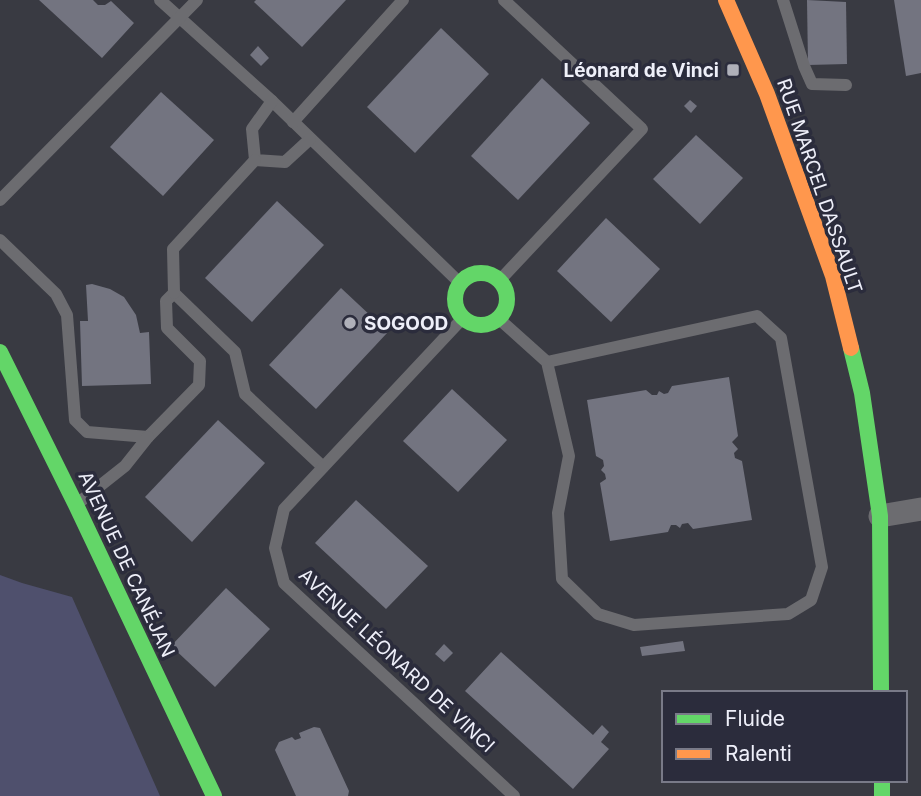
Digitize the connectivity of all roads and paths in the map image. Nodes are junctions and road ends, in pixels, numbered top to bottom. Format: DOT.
graph roads {
  1 [pos="160,0"];
  2 [pos="197,0"];
  3 [pos="403,0"];
  4 [pos="504,0"];
  5 [pos="726,0"];
  6 [pos="783,0"];
  7 [pos="180,18"];
  8 [pos="846,85"];
  9 [pos="272,101"];
  10 [pos="293,122"];
  11 [pos="310,139"];
  12 [pos="255,160"];
  13 [pos="0,200"];
  14 [pos="0,240"];
  15 [pos="499,281"];
  16 [pos="460,284"];
  17 [pos="174,293"];
  18 [pos="463,318"];
  19 [pos="498,318"];
  20 [pos="0,352"];
  21 [pos="547,362"];
  22 [pos="148,437"];
  23 [pos="323,467"];
  24 [pos="76,505"];
  25 [pos="921,509"];
  26 [pos="880,516"];
  27 [pos="881,691"];
  28 [pos="214,796"];
  29 [pos="514,796"];
  1 -- 7 [label="lane"];
  2 -- 7 [label="lane"];
  3 -- 10 [label="lane"];
  4 -- 15 [label="lane"];
  5 -- 26 [label="street, RUE MARCEL DASSAULT"];
  6 -- 8 [label="lane"];
  7 -- 9 [label="lane"];
  7 -- 13 [label="lane"];
  9 -- 10 [label="lane"];
  9 -- 12 [label="lane"];
  10 -- 11 [label="lane"];
  11 -- 12 [label="lane"];
  11 -- 16 [label="lane"];
  12 -- 17 [label="lane"];
  14 -- 22 [label="lane"];
  15 -- 16 [label="street"];
  15 -- 19 [label="street"];
  16 -- 18 [label="street"];
  17 -- 22 [label="lane"];
  17 -- 23 [label="lane"];
  18 -- 19 [label="street"];
  18 -- 23 [label="lane, AVENUE LÉONARD DE VINCI"];
  19 -- 21 [label="lane"];
  20 -- 24 [label="street, AVENUE DE CANÉJAN"];
  21 -- 21 [label="lane"];
  22 -- 24 [label="lane"];
  23 -- 29 [label="lane, AVENUE LÉONARD DE VINCI"];
  24 -- 28 [label="street, AVENUE DE CANÉJAN"];
  25 -- 26 [label="street"];
  26 -- 27 [label="street, RUE MARCEL DASSAULT"];
}
